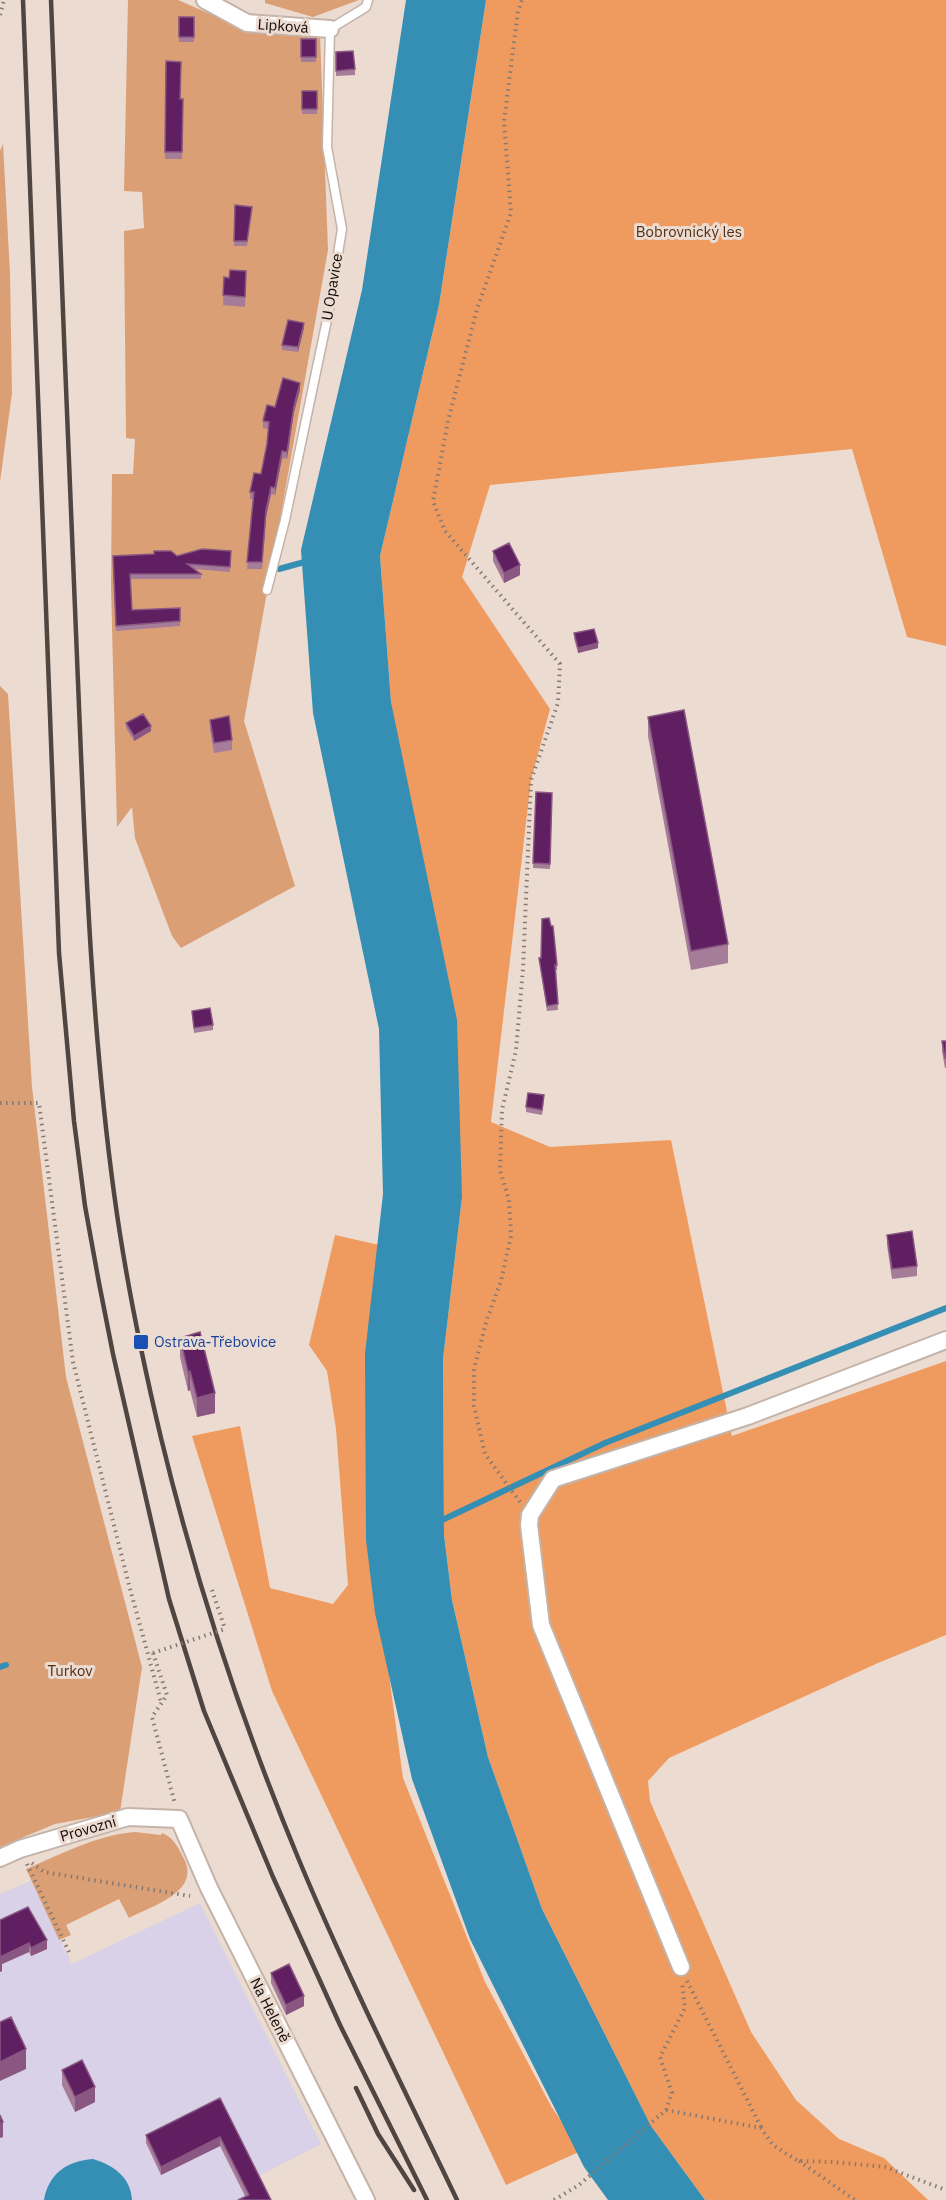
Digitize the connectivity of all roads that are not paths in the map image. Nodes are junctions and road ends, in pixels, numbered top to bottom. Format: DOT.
graph roads {
  1 [pos="205,0"];
  2 [pos="368,0"];
  3 [pos="330,29"];
  4 [pos="267,590"];
  5 [pos="946,1340"];
  6 [pos="179,1819"];
  7 [pos="0,1858"];
  8 [pos="681,1967"];
  9 [pos="366,2200"];
  1 -- 3 [label="street, Lipková"];
  2 -- 3 [label="lane"];
  3 -- 4 [label="lane, U Opavice"];
  5 -- 8 [label="street"];
  6 -- 7 [label="street, Provozní"];
  6 -- 9 [label="street, Na Heleně"];
}
